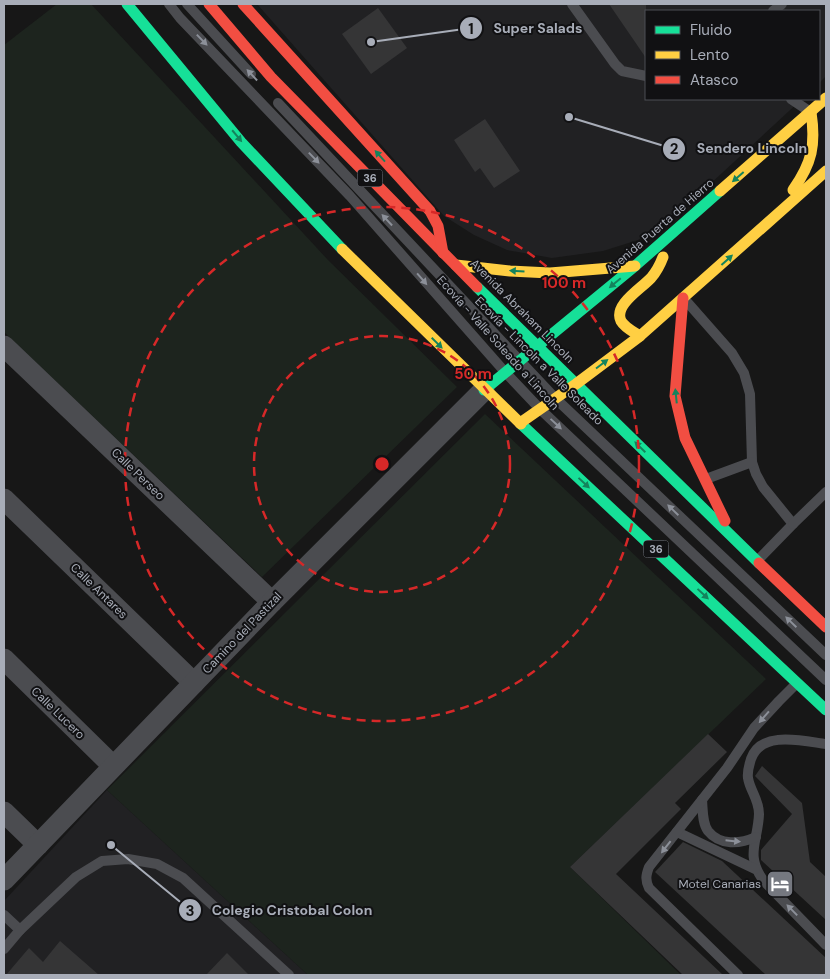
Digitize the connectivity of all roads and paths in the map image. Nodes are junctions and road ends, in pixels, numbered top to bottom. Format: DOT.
graph roads {
  1 [pos="127,4"];
  2 [pos="169,4"];
  3 [pos="187,4"];
  4 [pos="209,4"];
  5 [pos="243,4"];
  6 [pos="572,4"];
  7 [pos="645,76"];
  8 [pos="258,82"];
  9 [pos="271,96"];
  10 [pos="826,98"];
  11 [pos="793,100"];
  12 [pos="811,100"];
  13 [pos="811,112"];
  14 [pos="822,122"];
  15 [pos="826,171"];
  16 [pos="771,221"];
  17 [pos="668,239"];
  18 [pos="443,253"];
  19 [pos="456,264"];
  20 [pos="636,266"];
  21 [pos="683,298"];
  22 [pos="640,336"];
  23 [pos="4,346"];
  24 [pos="539,346"];
  25 [pos="519,361"];
  26 [pos="505,372"];
  27 [pos="576,384"];
  28 [pos="484,390"];
  29 [pos="556,398"];
  30 [pos="540,409"];
  31 [pos="520,423"];
  32 [pos="752,462"];
  33 [pos="705,480"];
  34 [pos="826,492"];
  35 [pos="4,499"];
  36 [pos="793,524"];
  37 [pos="732,538"];
  38 [pos="757,560"];
  39 [pos="272,602"];
  40 [pos="826,627"];
  41 [pos="826,655"];
  42 [pos="4,660"];
  43 [pos="826,680"];
  44 [pos="194,683"];
  45 [pos="798,683"];
  46 [pos="826,710"];
  47 [pos="826,744"];
  48 [pos="113,766"];
  49 [pos="702,800"];
  50 [pos="4,812"];
  51 [pos="677,832"];
  52 [pos="756,837"];
  53 [pos="38,845"];
  54 [pos="755,869"];
  55 [pos="4,880"];
  56 [pos="4,915"];
  57 [pos="20,930"];
  58 [pos="826,945"];
  59 [pos="4,949"];
  60 [pos="288,975"];
  61 [pos="738,975"];
  1 -- 28 [label="main road, 36, one-way"];
  2 -- 26 [label="lane, Ecovía - Valle Soleado a Lincoln, one-way"];
  8 -- 3 [label="lane, one-way"];
  4 -- 18 [label="main road, Avenida Abraham Lincoln / 36"];
  18 -- 5 [label="main road, one-way"];
  6 -- 7 [label="lane"];
  25 -- 9 [label="lane, Ecovía - Lincoln a Valle Soleado, one-way"];
  10 -- 13 [label="main road, Avenida Puerta de Hierro"];
  11 -- 13 [label="lane"];
  12 -- 13 [label="lane"];
  13 -- 14 [label="main road"];
  13 -- 16 [label="main road"];
  13 -- 17 [label="main road, Avenida Puerta de Hierro, one-way"];
  15 -- 16 [label="main road"];
  21 -- 16 [label="main road, one-way"];
  17 -- 20 [label="main road, Avenida Puerta de Hierro"];
  17 -- 22 [label="main road"];
  18 -- 19 [label="main road, Avenida Abraham Lincoln / 36"];
  20 -- 19 [label="main road, one-way"];
  19 -- 24 [label="main road, Avenida Abraham Lincoln / 36"];
  20 -- 24 [label="main road, Avenida Puerta de Hierro, one-way"];
  21 -- 22 [label="main road"];
  21 -- 32 [label="lane"];
  33 -- 21 [label="main road, one-way"];
  27 -- 22 [label="main road, one-way"];
  23 -- 39 [label="street, Calle Perseo"];
  24 -- 25 [label="main road, Avenida Puerta de Hierro"];
  24 -- 27 [label="main road, Avenida Abraham Lincoln / 36"];
  25 -- 26 [label="main road, Avenida Puerta de Hierro"];
  25 -- 29 [label="lane, Ecovía - Lincoln a Valle Soleado"];
  26 -- 28 [label="main road, Avenida Puerta de Hierro"];
  26 -- 30 [label="lane, Ecovía - Valle Soleado a Lincoln"];
  27 -- 29 [label="main road"];
  37 -- 27 [label="main road, Avenida Abraham Lincoln / 36, one-way"];
  28 -- 31 [label="main road, 36"];
  28 -- 39 [label="street, Camino del Pastizal"];
  29 -- 30 [label="main road"];
  41 -- 29 [label="lane, Ecovía - Lincoln a Valle Soleado, one-way"];
  30 -- 31 [label="main road"];
  30 -- 43 [label="lane, Ecovía - Valle Soleado a Lincoln, one-way"];
  31 -- 45 [label="main road, 36, one-way"];
  32 -- 33 [label="lane"];
  32 -- 36 [label="lane"];
  33 -- 37 [label="main road"];
  34 -- 36 [label="lane"];
  35 -- 44 [label="street, Calle Antares"];
  36 -- 38 [label="lane"];
  37 -- 38 [label="main road, Avenida Abraham Lincoln / 36"];
  38 -- 40 [label="main road, Avenida Abraham Lincoln / 36"];
  39 -- 44 [label="street, Camino del Pastizal"];
  42 -- 48 [label="street, Calle Lucero"];
  44 -- 48 [label="street, Camino del Pastizal"];
  45 -- 46 [label="main road, 36"];
  45 -- 49 [label="lane, one-way"];
  47 -- 52 [label="lane"];
  48 -- 53 [label="street, Camino del Pastizal"];
  49 -- 51 [label="lane"];
  49 -- 52 [label="lane, one-way"];
  50 -- 53 [label="street"];
  51 -- 54 [label="lane"];
  51 -- 61 [label="lane, one-way"];
  52 -- 54 [label="lane"];
  53 -- 55 [label="street, Camino del Pastizal"];
  58 -- 54 [label="lane, one-way"];
  56 -- 57 [label="lane"];
  57 -- 59 [label="lane"];
  57 -- 60 [label="lane"];
}
